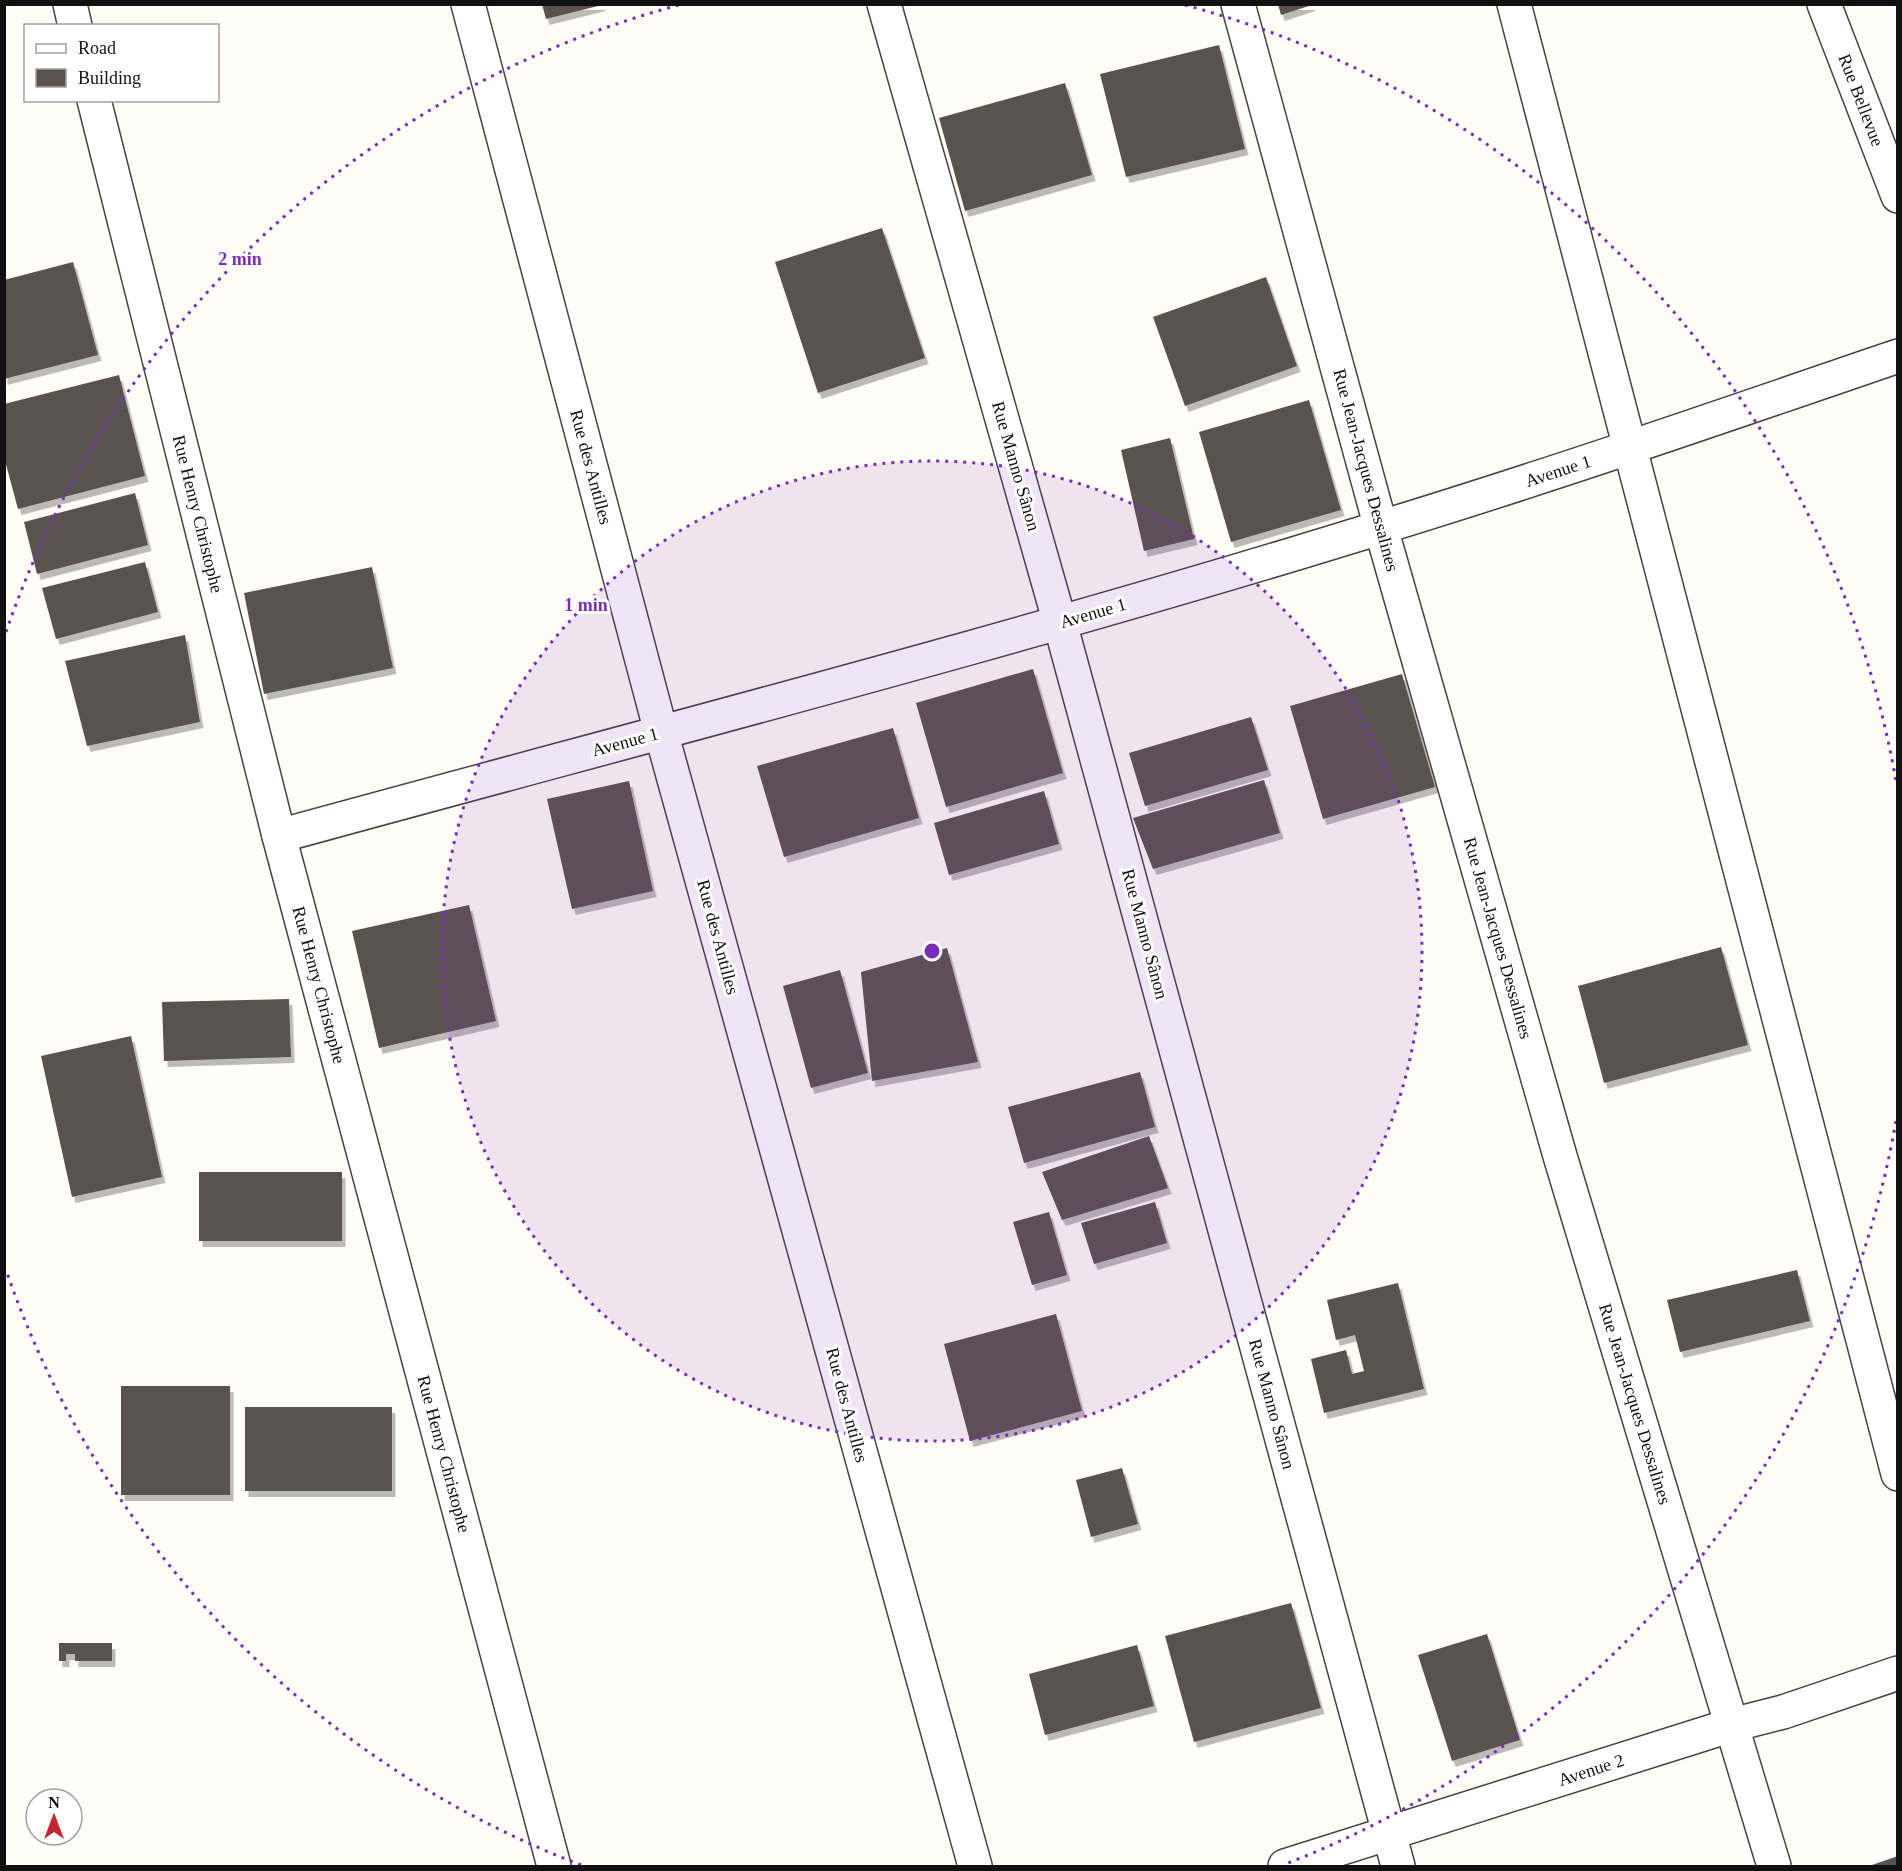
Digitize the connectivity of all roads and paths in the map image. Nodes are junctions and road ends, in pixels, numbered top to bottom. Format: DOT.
graph roads {
  1 [pos="69,4"];
  2 [pos="468,4"];
  3 [pos="884,4"];
  4 [pos="1238,4"];
  5 [pos="1514,4"];
  6 [pos="1824,4"];
  7 [pos="74,24"];
  8 [pos="95,102"];
  9 [pos="1898,196"];
  10 [pos="1898,356"];
  11 [pos="1630,448"];
  12 [pos="1381,528"];
  13 [pos="1060,623"];
  14 [pos="661,732"];
  15 [pos="279,836"];
  16 [pos="1898,1474"];
  17 [pos="1898,1673"];
  18 [pos="1731,1725"];
  19 [pos="1389,1835"];
  20 [pos="555,1866"];
  21 [pos="975,1866"];
  22 [pos="1284,1866"];
  23 [pos="1398,1866"];
  24 [pos="1774,1866"];
  1 -- 7 [label="street"];
  2 -- 14 [label="street, Rue des Antilles"];
  3 -- 13 [label="street, Rue Manno Sânon"];
  4 -- 12 [label="street, Rue Jean-Jacques Dessalines"];
  5 -- 11 [label="street"];
  6 -- 9 [label="street, Rue Bellevue"];
  8 -- 15 [label="street, Rue Henry Christophe"];
  10 -- 11 [label="street, Avenue 1"];
  11 -- 12 [label="street, Avenue 1"];
  11 -- 16 [label="street"];
  12 -- 13 [label="street, Avenue 1"];
  12 -- 18 [label="street, Rue Jean-Jacques Dessalines"];
  13 -- 14 [label="street, Avenue 1"];
  13 -- 19 [label="street, Rue Manno Sânon"];
  14 -- 15 [label="street, Avenue 1"];
  14 -- 21 [label="street, Rue des Antilles"];
  15 -- 20 [label="street, Rue Henry Christophe"];
  17 -- 18 [label="street, Avenue 2"];
  18 -- 19 [label="street, Avenue 2"];
  18 -- 24 [label="street, Rue Jean-Jacques Dessalines"];
  19 -- 22 [label="street, Avenue 2"];
  19 -- 23 [label="street, Rue Manno Sânon"];
}
